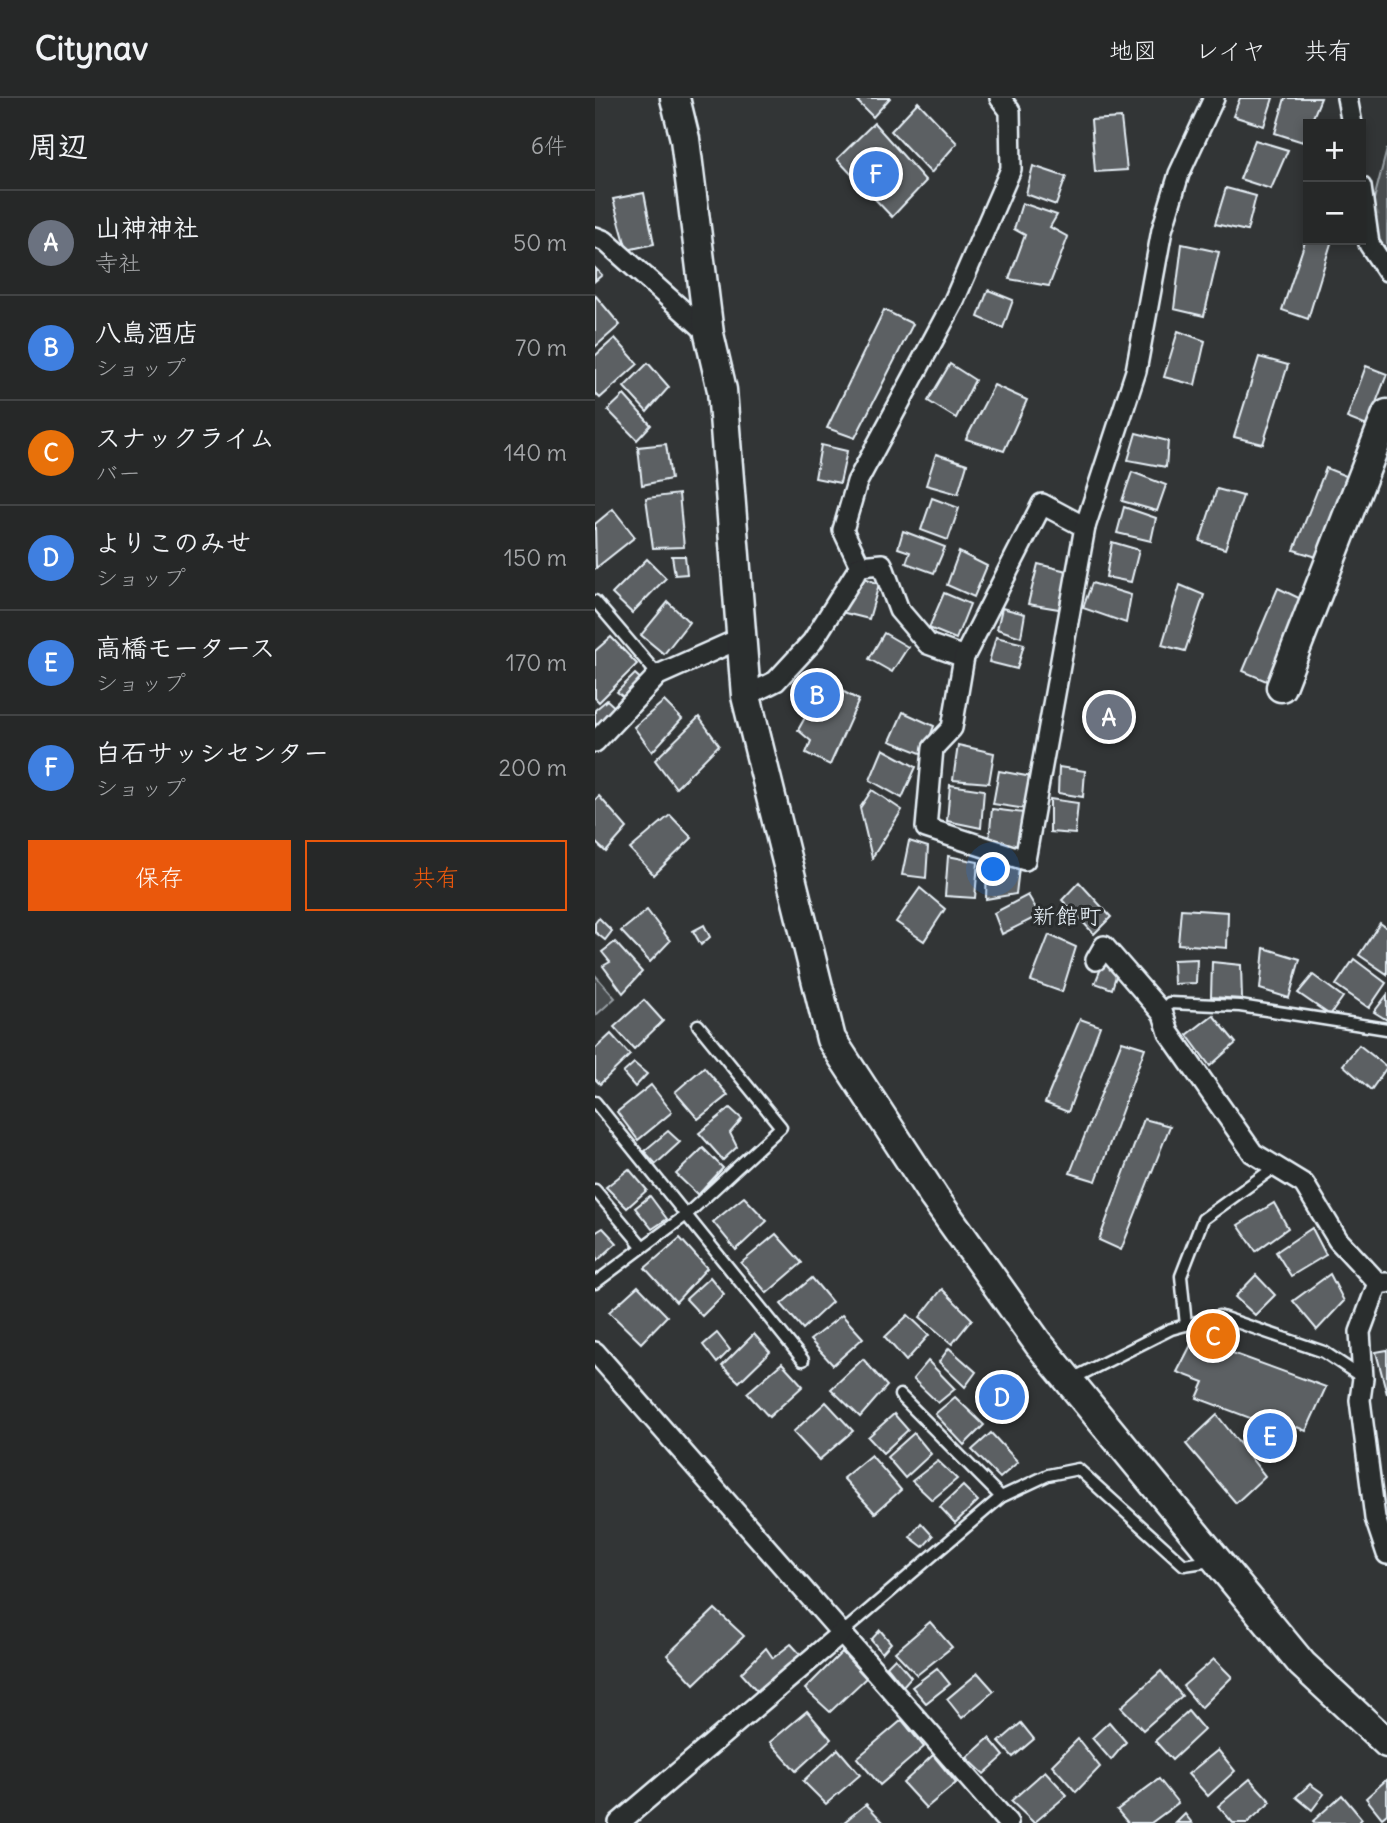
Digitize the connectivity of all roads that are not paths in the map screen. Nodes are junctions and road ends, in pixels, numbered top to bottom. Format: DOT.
graph roads {
  1 [pos="675,98"];
  2 [pos="1000,98"];
  3 [pos="1214,98"];
  4 [pos="1347,98"];
  5 [pos="1351,119"];
  6 [pos="1366,223"];
  7 [pos="595,237"];
  8 [pos="1387,271"];
  9 [pos="709,334"];
  10 [pos="1387,414"];
  11 [pos="1086,527"];
  12 [pos="860,566"];
  13 [pos="595,601"];
  14 [pos="740,639"];
  15 [pos="964,657"];
  16 [pos="658,675"];
  17 [pos="1281,687"];
  18 [pos="746,695"];
  19 [pos="595,742"];
  20 [pos="1096,960"];
  21 [pos="1163,1014"];
  22 [pos="698,1025"];
  23 [pos="1387,1029"];
  24 [pos="595,1102"];
  25 [pos="1275,1167"];
  26 [pos="595,1190"];
  27 [pos="685,1216"];
  28 [pos="643,1247"];
  29 [pos="595,1283"];
  30 [pos="1383,1283"];
  31 [pos="1186,1325"];
  32 [pos="595,1352"];
  33 [pos="803,1360"];
  34 [pos="1363,1378"];
  35 [pos="1069,1381"];
  36 [pos="900,1395"];
  37 [pos="1001,1497"];
  38 [pos="1387,1554"];
  39 [pos="1216,1560"];
  40 [pos="843,1632"];
  41 [pos="1387,1743"];
  42 [pos="619,1823"];
  43 [pos="1008,1823"];
  1 -- 9 [label="street"];
  2 -- 12 [label="street"];
  3 -- 11 [label="street"];
  4 -- 5 [label="street"];
  6 -- 8 [label="street"];
  7 -- 9 [label="street"];
  9 -- 14 [label="street"];
  10 -- 17 [label="street"];
  11 -- 15 [label="street"];
  11 -- 15 [label="street"];
  12 -- 15 [label="street"];
  12 -- 18 [label="street"];
  13 -- 16 [label="lane"];
  14 -- 16 [label="street"];
  14 -- 18 [label="street"];
  16 -- 19 [label="street"];
  18 -- 35 [label="street"];
  20 -- 21 [label="street"];
  21 -- 23 [label="lane"];
  21 -- 25 [label="street"];
  22 -- 27 [label="lane"];
  24 -- 27 [label="lane"];
  25 -- 30 [label="street"];
  25 -- 31 [label="lane"];
  26 -- 28 [label="lane"];
  27 -- 28 [label="lane"];
  27 -- 33 [label="lane"];
  28 -- 29 [label="lane"];
  30 -- 34 [label="street"];
  31 -- 34 [label="lane"];
  31 -- 35 [label="lane"];
  32 -- 40 [label="street"];
  34 -- 38 [label="street"];
  35 -- 39 [label="street"];
  36 -- 37 [label="lane"];
  37 -- 39 [label="lane"];
  37 -- 40 [label="lane"];
  39 -- 41 [label="street"];
  40 -- 42 [label="street"];
  40 -- 43 [label="street"];
}
